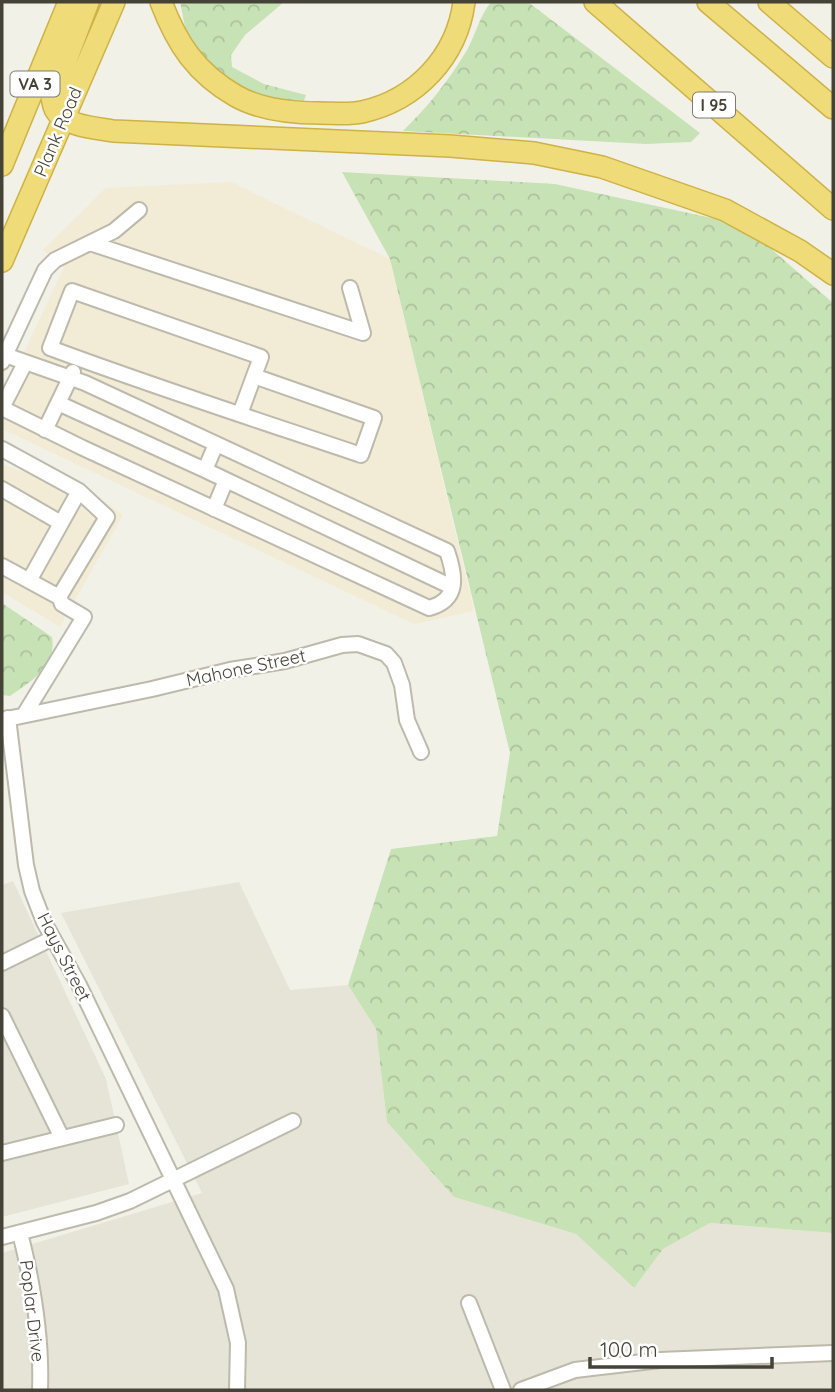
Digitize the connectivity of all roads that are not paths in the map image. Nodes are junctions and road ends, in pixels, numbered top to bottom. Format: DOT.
graph roads {
  1 [pos="69,2"];
  2 [pos="88,2"];
  3 [pos="114,2"];
  4 [pos="161,2"];
  5 [pos="464,2"];
  6 [pos="595,2"];
  7 [pos="708,2"];
  8 [pos="769,2"];
  9 [pos="833,57"];
  10 [pos="833,108"];
  11 [pos="64,118"];
  12 [pos="2,165"];
  13 [pos="833,209"];
  14 [pos="139,210"];
  15 [pos="85,246"];
  16 [pos="2,261"];
  17 [pos="833,274"];
  18 [pos="350,288"];
  19 [pos="3,359"];
  20 [pos="82,360"];
  21 [pos="24,363"];
  22 [pos="254,376"];
  23 [pos="69,378"];
  24 [pos="58,403"];
  25 [pos="2,408"];
  26 [pos="240,414"];
  27 [pos="45,430"];
  28 [pos="216,444"];
  29 [pos="2,449"];
  30 [pos="205,470"];
  31 [pos="226,480"];
  32 [pos="2,489"];
  33 [pos="79,491"];
  34 [pos="214,509"];
  35 [pos="61,523"];
  36 [pos="2,566"];
  37 [pos="29,581"];
  38 [pos="452,587"];
  39 [pos="59,596"];
  40 [pos="24,715"];
  41 [pos="5,719"];
  42 [pos="421,752"];
  43 [pos="53,938"];
  44 [pos="2,963"];
  45 [pos="2,1016"];
  46 [pos="293,1121"];
  47 [pos="116,1125"];
  48 [pos="62,1139"];
  49 [pos="2,1153"];
  50 [pos="174,1180"];
  51 [pos="19,1233"];
  52 [pos="2,1237"];
  53 [pos="469,1303"];
  54 [pos="833,1353"];
  55 [pos="40,1390"];
  56 [pos="237,1390"];
  57 [pos="503,1390"];
  58 [pos="522,1390"];
  1 -- 12 [label="highway, VA 3"];
  2 -- 11 [label="highway"];
  3 -- 11 [label="highway, Plank Road / VA 3"];
  4 -- 5 [label="highway"];
  6 -- 13 [label="highway, I 95"];
  7 -- 10 [label="highway"];
  8 -- 9 [label="highway"];
  11 -- 16 [label="highway, Plank Road / VA 3"];
  11 -- 17 [label="highway"];
  14 -- 15 [label="street"];
  15 -- 18 [label="street"];
  15 -- 19 [label="street"];
  19 -- 21 [label="street"];
  20 -- 22 [label="street"];
  20 -- 23 [label="street"];
  20 -- 26 [label="street"];
  21 -- 23 [label="street"];
  21 -- 25 [label="street"];
  22 -- 26 [label="street"];
  22 -- 26 [label="street"];
  23 -- 24 [label="street"];
  23 -- 28 [label="street"];
  24 -- 27 [label="street"];
  24 -- 30 [label="street"];
  25 -- 27 [label="street"];
  27 -- 34 [label="street"];
  28 -- 30 [label="street"];
  28 -- 38 [label="street"];
  29 -- 33 [label="street"];
  30 -- 31 [label="street"];
  31 -- 34 [label="street"];
  31 -- 38 [label="street"];
  32 -- 35 [label="street"];
  33 -- 35 [label="street"];
  33 -- 39 [label="street"];
  34 -- 38 [label="street"];
  35 -- 37 [label="street"];
  36 -- 37 [label="street"];
  37 -- 39 [label="street"];
  39 -- 40 [label="street"];
  40 -- 41 [label="street, Mahone Street"];
  40 -- 42 [label="street, Mahone Street"];
  41 -- 43 [label="street, Hays Street"];
  43 -- 44 [label="street"];
  43 -- 50 [label="street, Hays Street"];
  45 -- 48 [label="street"];
  46 -- 50 [label="street"];
  47 -- 48 [label="street"];
  48 -- 49 [label="street"];
  50 -- 51 [label="street"];
  50 -- 56 [label="street, Hays Street"];
  51 -- 52 [label="street"];
  51 -- 55 [label="street, Poplar Drive"];
  53 -- 57 [label="street"];
  54 -- 58 [label="street"];
}
